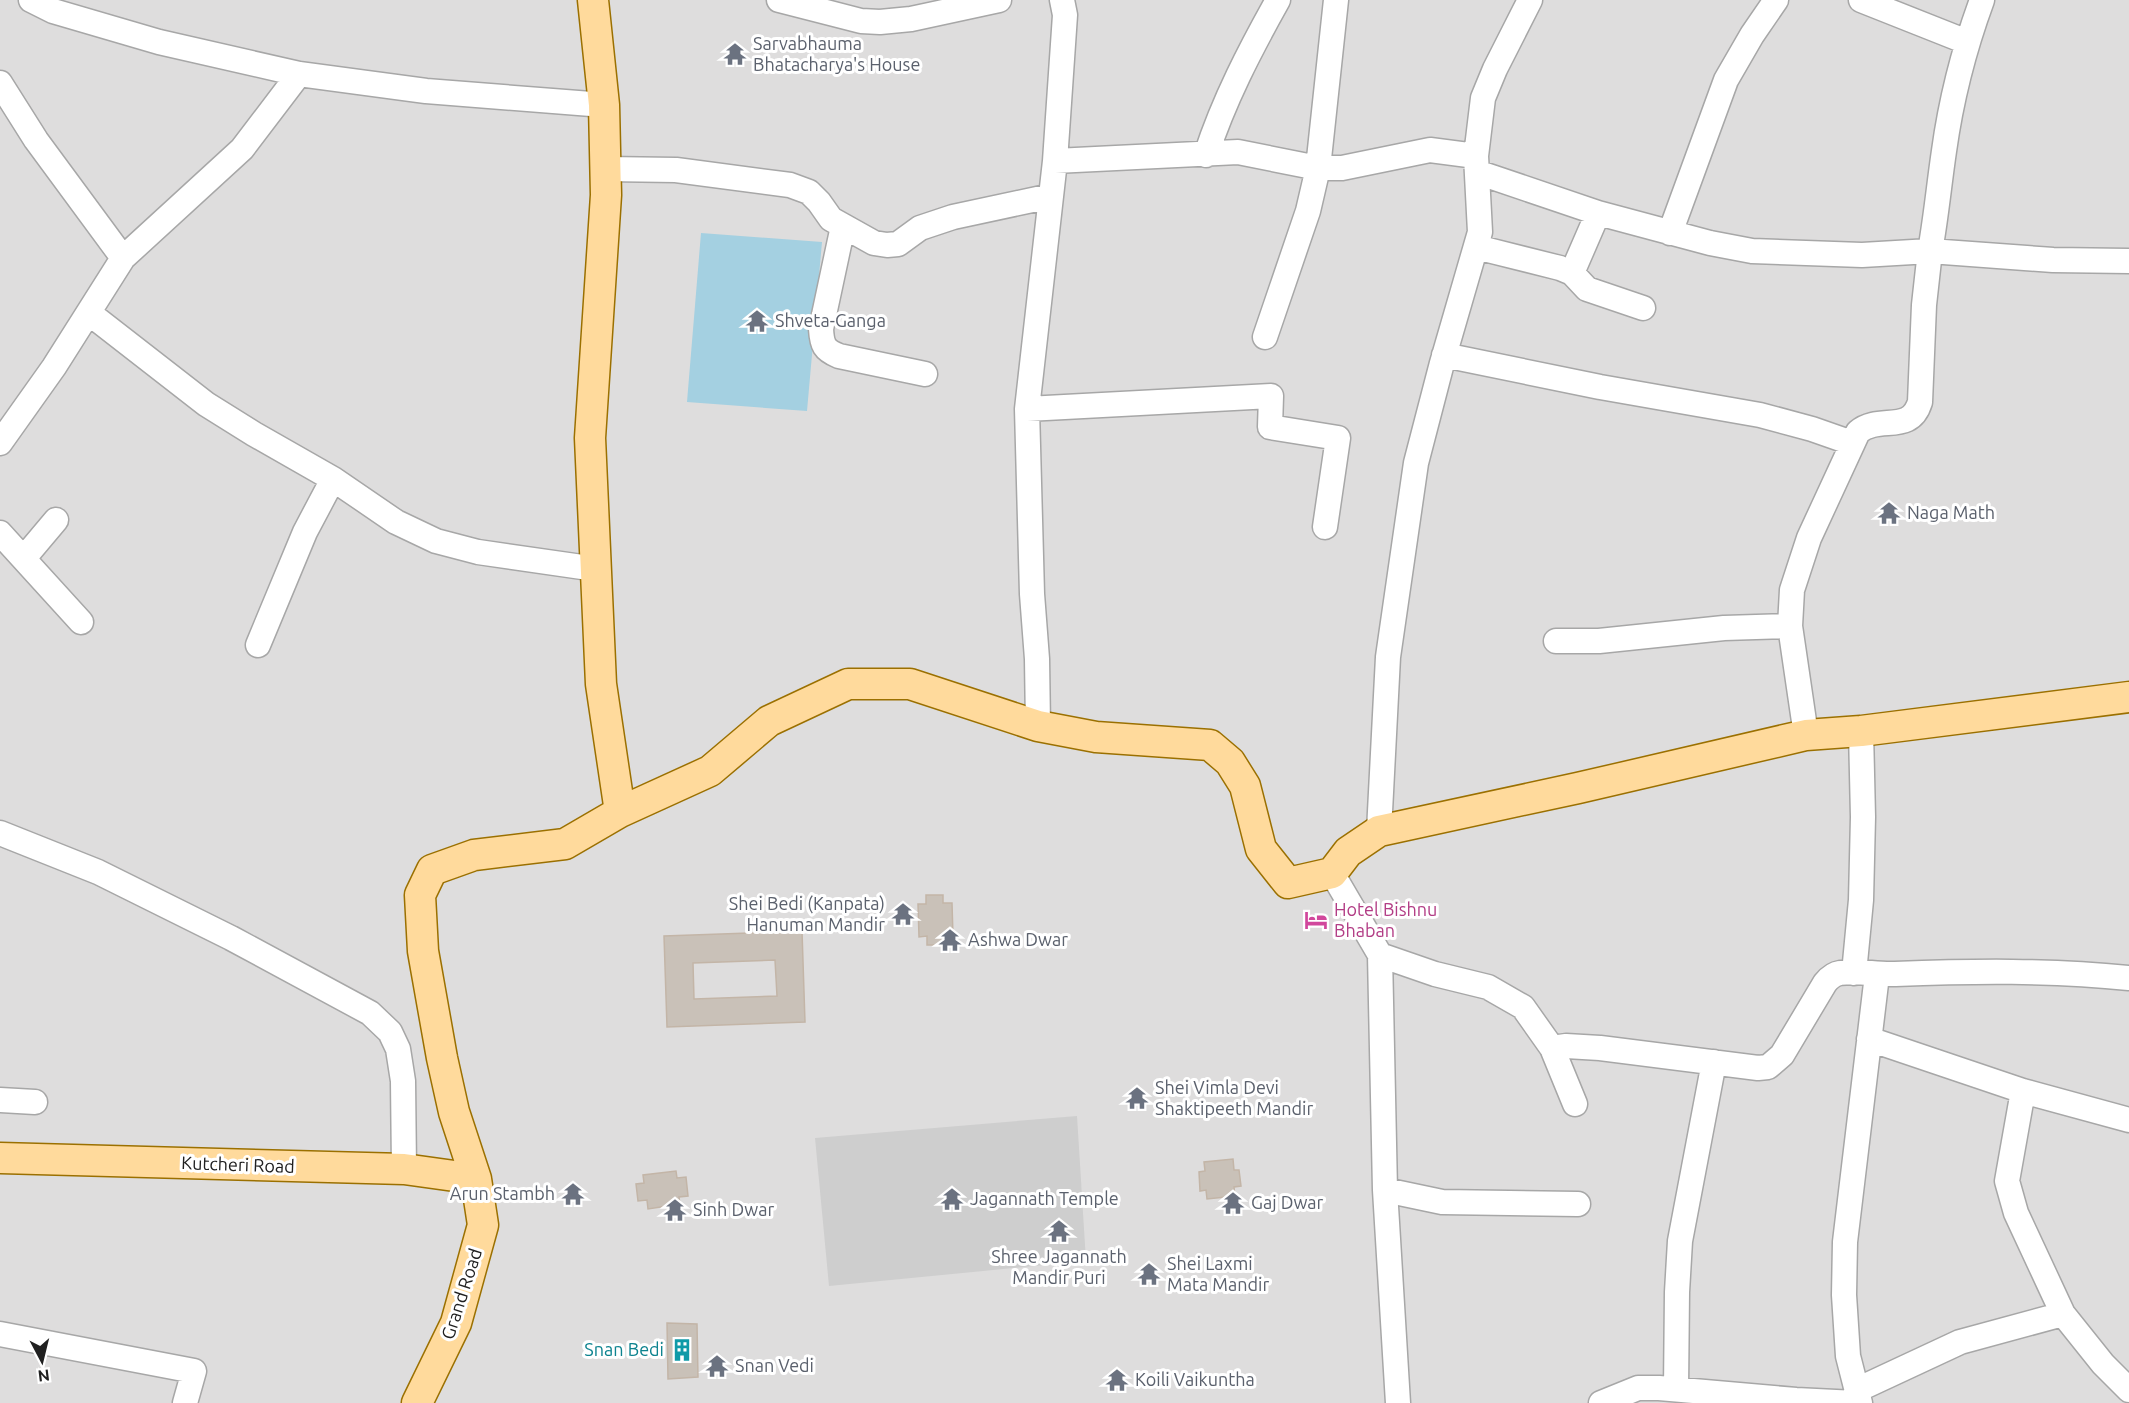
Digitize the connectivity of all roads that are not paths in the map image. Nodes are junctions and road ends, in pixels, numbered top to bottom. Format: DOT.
graph roads {
  1 [pos="31,0"];
  2 [pos="594,0"];
  3 [pos="779,0"];
  4 [pos="999,0"];
  5 [pos="1062,0"];
  6 [pos="1278,0"];
  7 [pos="1336,0"];
  8 [pos="1530,0"];
  9 [pos="1776,0"];
  10 [pos="1861,0"];
  11 [pos="1982,0"];
  12 [pos="1967,42"];
  13 [pos="300,74"];
  14 [pos="0,83"];
  15 [pos="604,105"];
  16 [pos="1206,154"];
  17 [pos="1055,161"];
  18 [pos="1477,164"];
  19 [pos="1318,168"];
  20 [pos="606,169"];
  21 [pos="1051,196"];
  22 [pos="1598,213"];
  23 [pos="843,226"];
  24 [pos="1670,233"];
  25 [pos="1476,247"];
  26 [pos="1930,251"];
  27 [pos="123,258"];
  28 [pos="2129,261"];
  29 [pos="1572,273"];
  30 [pos="1643,308"];
  31 [pos="89,313"];
  32 [pos="1264,337"];
  33 [pos="1444,355"];
  34 [pos="925,374"];
  35 [pos="1027,409"];
  36 [pos="0,443"];
  37 [pos="1852,443"];
  38 [pos="333,479"];
  39 [pos="56,520"];
  40 [pos="1325,527"];
  41 [pos="0,533"];
  42 [pos="24,558"];
  43 [pos="596,569"];
  44 [pos="81,622"];
  45 [pos="1790,626"];
  46 [pos="1556,641"];
  47 [pos="258,645"];
  48 [pos="2129,697"];
  49 [pos="1038,726"];
  50 [pos="1861,731"];
  51 [pos="1806,735"];
  52 [pos="620,812"];
  53 [pos="1379,831"];
  54 [pos="0,833"];
  55 [pos="1332,873"];
  56 [pos="1380,955"];
  57 [pos="1865,974"];
  58 [pos="2129,978"];
  59 [pos="1869,1039"];
  60 [pos="1552,1048"];
  61 [pos="1714,1062"];
  62 [pos="2023,1091"];
  63 [pos="0,1100"];
  64 [pos="35,1102"];
  65 [pos="1575,1104"];
  66 [pos="2129,1120"];
  67 [pos="0,1158"];
  68 [pos="404,1169"];
  69 [pos="476,1179"];
  70 [pos="1385,1190"];
  71 [pos="1578,1204"];
  72 [pos="2062,1314"];
  73 [pos="0,1334"];
  74 [pos="2129,1390"];
  75 [pos="1669,1394"];
  76 [pos="1858,1399"];
  77 [pos="185,1403"];
  78 [pos="417,1403"];
  79 [pos="1398,1403"];
  80 [pos="1601,1403"];
  1 -- 13 [label="street"];
  2 -- 15 [label="main road"];
  3 -- 4 [label="street"];
  5 -- 17 [label="street"];
  6 -- 16 [label="street"];
  7 -- 19 [label="street"];
  8 -- 18 [label="street"];
  9 -- 24 [label="street"];
  10 -- 12 [label="street"];
  11 -- 12 [label="street"];
  12 -- 26 [label="street"];
  13 -- 15 [label="street"];
  13 -- 27 [label="street"];
  14 -- 27 [label="street"];
  15 -- 20 [label="main road"];
  16 -- 17 [label="street"];
  16 -- 19 [label="street"];
  17 -- 21 [label="street"];
  18 -- 19 [label="street"];
  18 -- 22 [label="street"];
  18 -- 25 [label="street"];
  19 -- 32 [label="street"];
  20 -- 23 [label="street"];
  20 -- 43 [label="main road"];
  21 -- 23 [label="street"];
  21 -- 35 [label="street"];
  22 -- 24 [label="street"];
  22 -- 29 [label="street"];
  23 -- 34 [label="street"];
  24 -- 26 [label="street"];
  25 -- 29 [label="street"];
  25 -- 33 [label="street"];
  26 -- 28 [label="street"];
  26 -- 37 [label="street"];
  27 -- 31 [label="street"];
  29 -- 30 [label="street"];
  31 -- 36 [label="street"];
  31 -- 38 [label="street"];
  33 -- 37 [label="street"];
  33 -- 53 [label="street"];
  35 -- 40 [label="street"];
  35 -- 49 [label="street"];
  37 -- 45 [label="street"];
  38 -- 43 [label="street"];
  38 -- 47 [label="street"];
  39 -- 42 [label="street"];
  41 -- 42 [label="street"];
  42 -- 44 [label="street"];
  43 -- 52 [label="main road"];
  45 -- 46 [label="street"];
  45 -- 51 [label="street"];
  48 -- 50 [label="main road"];
  49 -- 52 [label="main road, Grand Road"];
  49 -- 55 [label="main road, Grand Road"];
  50 -- 51 [label="main road"];
  50 -- 57 [label="street"];
  51 -- 53 [label="main road"];
  52 -- 69 [label="main road, Grand Road"];
  53 -- 55 [label="main road"];
  54 -- 68 [label="street"];
  55 -- 56 [label="street"];
  56 -- 60 [label="street"];
  56 -- 70 [label="street"];
  57 -- 58 [label="street"];
  57 -- 59 [label="street"];
  57 -- 61 [label="street"];
  59 -- 62 [label="street"];
  59 -- 76 [label="street"];
  60 -- 61 [label="street"];
  60 -- 65 [label="street"];
  61 -- 75 [label="street"];
  62 -- 66 [label="street"];
  62 -- 72 [label="street"];
  63 -- 64 [label="street"];
  67 -- 68 [label="main road, Kutcheri Road"];
  68 -- 69 [label="main road, Kutcheri Road"];
  69 -- 78 [label="main road, Grand Road"];
  70 -- 71 [label="street"];
  70 -- 79 [label="street"];
  72 -- 74 [label="street"];
  72 -- 76 [label="street"];
  73 -- 77 [label="street"];
  75 -- 76 [label="street"];
  75 -- 80 [label="street"];
}
